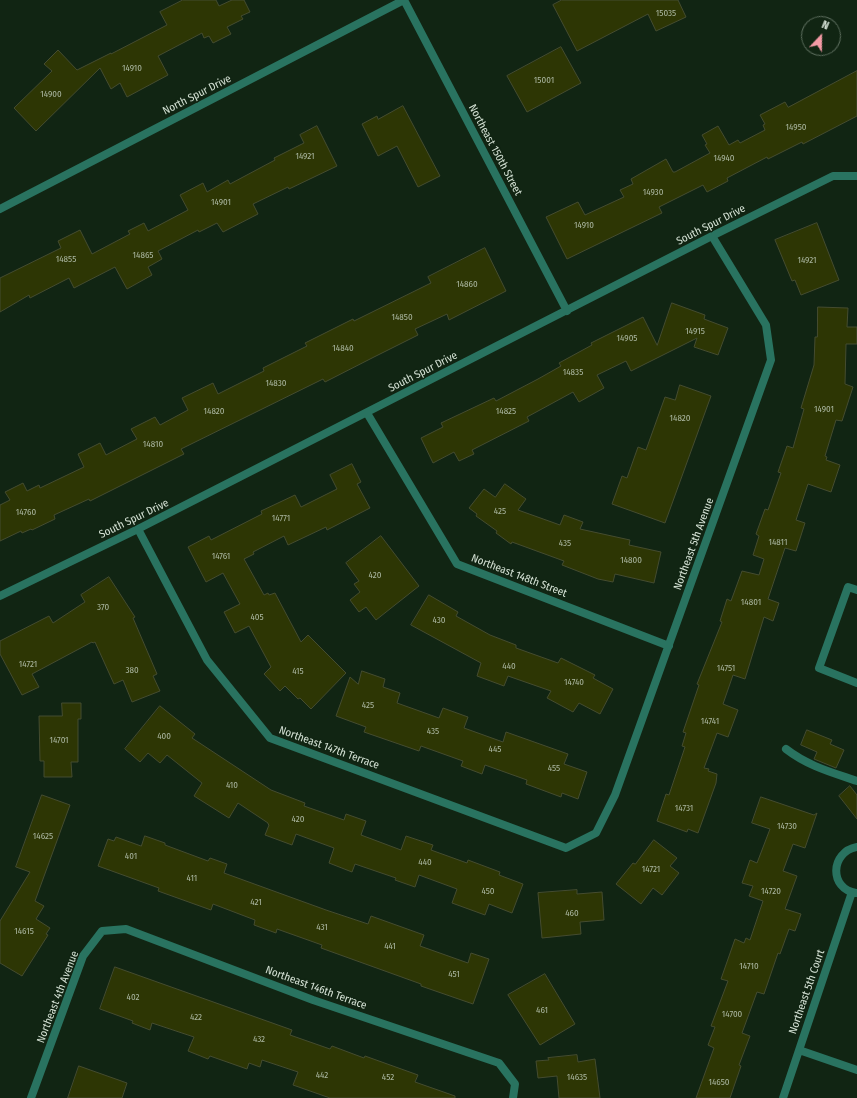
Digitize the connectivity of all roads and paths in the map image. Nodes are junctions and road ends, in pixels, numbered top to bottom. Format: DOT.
graph roads {
  1 [pos="404,0"];
  2 [pos="857,176"];
  3 [pos="0,209"];
  4 [pos="712,236"];
  5 [pos="567,311"];
  6 [pos="367,413"];
  7 [pos="138,529"];
  8 [pos="857,590"];
  9 [pos="0,596"];
  10 [pos="669,646"];
  11 [pos="857,683"];
  12 [pos="786,749"];
  13 [pos="857,781"];
  14 [pos="857,847"];
  15 [pos="566,848"];
  16 [pos="855,893"];
  17 [pos="126,929"];
  18 [pos="799,1050"];
  19 [pos="857,1070"];
  20 [pos="31,1098"];
  21 [pos="513,1098"];
  22 [pos="783,1098"];
  1 -- 3 [label="street, North Spur Drive"];
  1 -- 5 [label="street, Northeast 150th Street"];
  2 -- 4 [label="street, South Spur Drive"];
  4 -- 5 [label="street, South Spur Drive"];
  4 -- 10 [label="street, Northeast 5th Avenue"];
  5 -- 6 [label="street, South Spur Drive"];
  6 -- 7 [label="street, South Spur Drive"];
  6 -- 10 [label="street, Northeast 148th Street"];
  7 -- 9 [label="street, South Spur Drive"];
  7 -- 15 [label="street, Northeast 147th Terrace"];
  8 -- 11 [label="street"];
  10 -- 15 [label="street, Northeast 5th Avenue"];
  12 -- 13 [label="street"];
  14 -- 16 [label="street, Northeast 5th Court"];
  16 -- 18 [label="street, Northeast 5th Court"];
  17 -- 20 [label="street, Northeast 4th Avenue"];
  17 -- 21 [label="street, Northeast 146th Terrace"];
  18 -- 19 [label="street"];
  18 -- 22 [label="street, Northeast 5th Court"];
}
